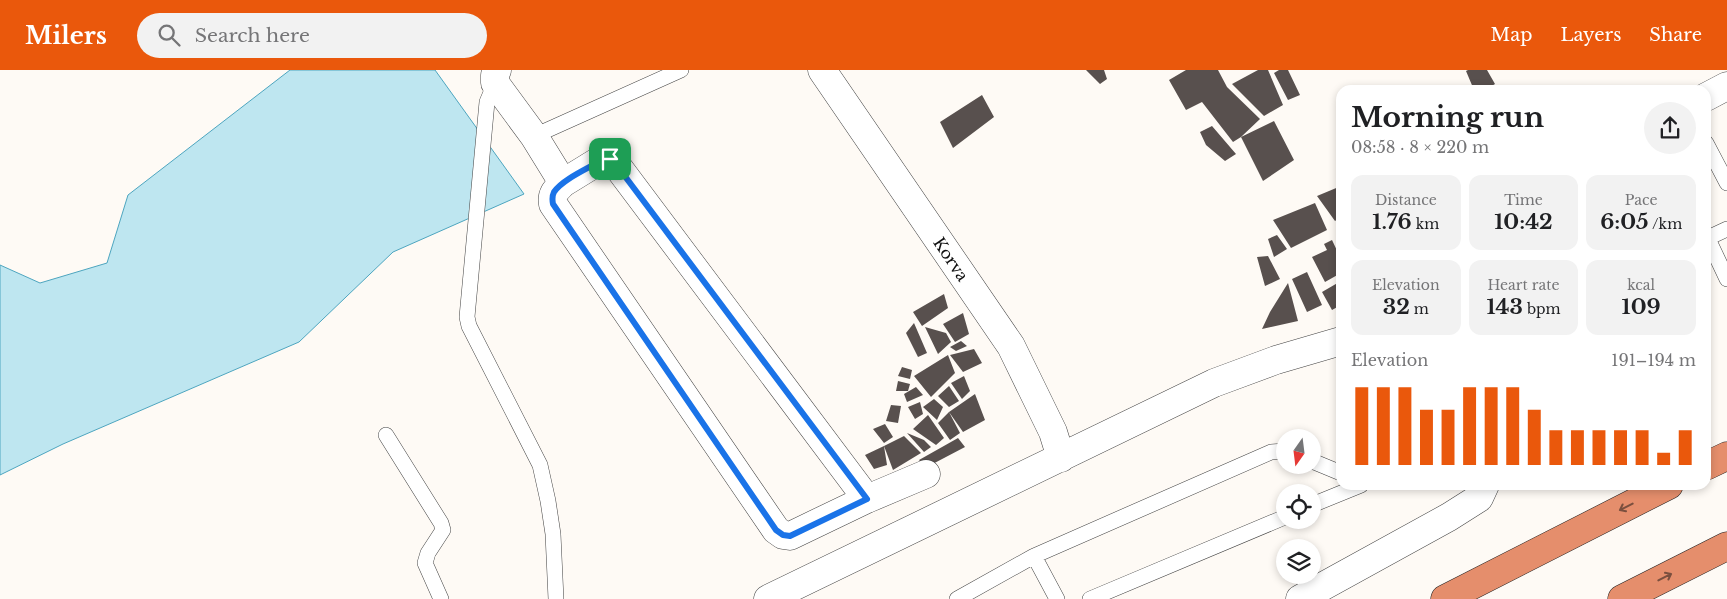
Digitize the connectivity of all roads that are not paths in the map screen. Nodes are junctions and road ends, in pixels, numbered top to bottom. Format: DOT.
graph roads {
  1 [pos="681,70"];
  2 [pos="822,70"];
  3 [pos="496,77"];
  4 [pos="1727,86"];
  5 [pos="1711,94"];
  6 [pos="534,136"];
  7 [pos="1711,153"];
  8 [pos="563,183"];
  9 [pos="1727,183"];
  10 [pos="1727,229"];
  11 [pos="1711,238"];
  12 [pos="1711,245"];
  13 [pos="1727,279"];
  14 [pos="1336,342"];
  15 [pos="386,435"];
  16 [pos="1276,452"];
  17 [pos="1727,456"];
  18 [pos="1061,458"];
  19 [pos="1711,464"];
  20 [pos="1321,465"];
  21 [pos="1336,471"];
  22 [pos="926,474"];
  23 [pos="1349,490"];
  24 [pos="1483,490"];
  25 [pos="1660,490"];
  26 [pos="867,499"];
  27 [pos="1321,501"];
  28 [pos="1276,521"];
  29 [pos="1727,546"];
  30 [pos="1034,556"];
  31 [pos="441,599"];
  32 [pos="556,599"];
  33 [pos="768,599"];
  34 [pos="957,599"];
  35 [pos="1057,599"];
  36 [pos="1090,599"];
  37 [pos="1300,599"];
  38 [pos="1445,599"];
  39 [pos="1622,599"];
  1 -- 6 [label="lane"];
  2 -- 18 [label="street, Korva"];
  3 -- 6 [label="street"];
  3 -- 32 [label="lane"];
  4 -- 5 [label="street"];
  6 -- 8 [label="street"];
  7 -- 9 [label="lane"];
  8 -- 26 [label="street"];
  8 -- 26 [label="street"];
  10 -- 11 [label="lane"];
  12 -- 13 [label="lane"];
  14 -- 18 [label="street"];
  15 -- 31 [label="lane"];
  16 -- 30 [label="lane"];
  17 -- 19 [label="highway"];
  18 -- 33 [label="street"];
  20 -- 21 [label="lane"];
  22 -- 26 [label="street"];
  23 -- 27 [label="lane"];
  24 -- 37 [label="street"];
  25 -- 38 [label="highway, one-way"];
  28 -- 36 [label="lane"];
  39 -- 29 [label="highway, one-way"];
  30 -- 34 [label="lane"];
  30 -- 35 [label="lane"];
}
